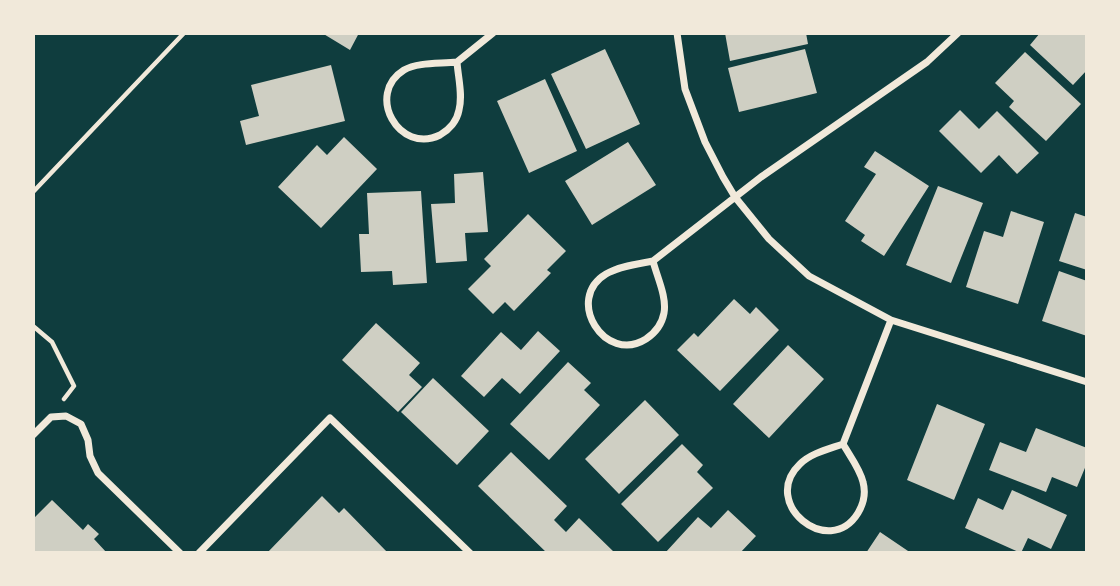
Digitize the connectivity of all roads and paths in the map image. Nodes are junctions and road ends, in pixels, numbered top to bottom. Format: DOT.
graph roads {
  1 [pos="184,33"];
  2 [pos="493,33"];
  3 [pos="677,33"];
  4 [pos="958,33"];
  5 [pos="457,62"];
  6 [pos="33,192"];
  7 [pos="735,197"];
  8 [pos="653,261"];
  9 [pos="891,320"];
  10 [pos="33,326"];
  11 [pos="1087,382"];
  12 [pos="51,417"];
  13 [pos="33,435"];
  14 [pos="844,444"];
  15 [pos="180,553"];
  16 [pos="199,553"];
  17 [pos="470,553"];
  1 -- 6 [label="path"];
  2 -- 5 [label="street"];
  3 -- 7 [label="street"];
  4 -- 7 [label="street"];
  5 -- 5 [label="street"];
  7 -- 8 [label="street"];
  7 -- 9 [label="street"];
  8 -- 8 [label="street"];
  9 -- 11 [label="street"];
  9 -- 14 [label="street"];
  10 -- 12 [label="path"];
  12 -- 13 [label="street"];
  12 -- 15 [label="street"];
  14 -- 14 [label="street"];
  16 -- 17 [label="street"];
}
